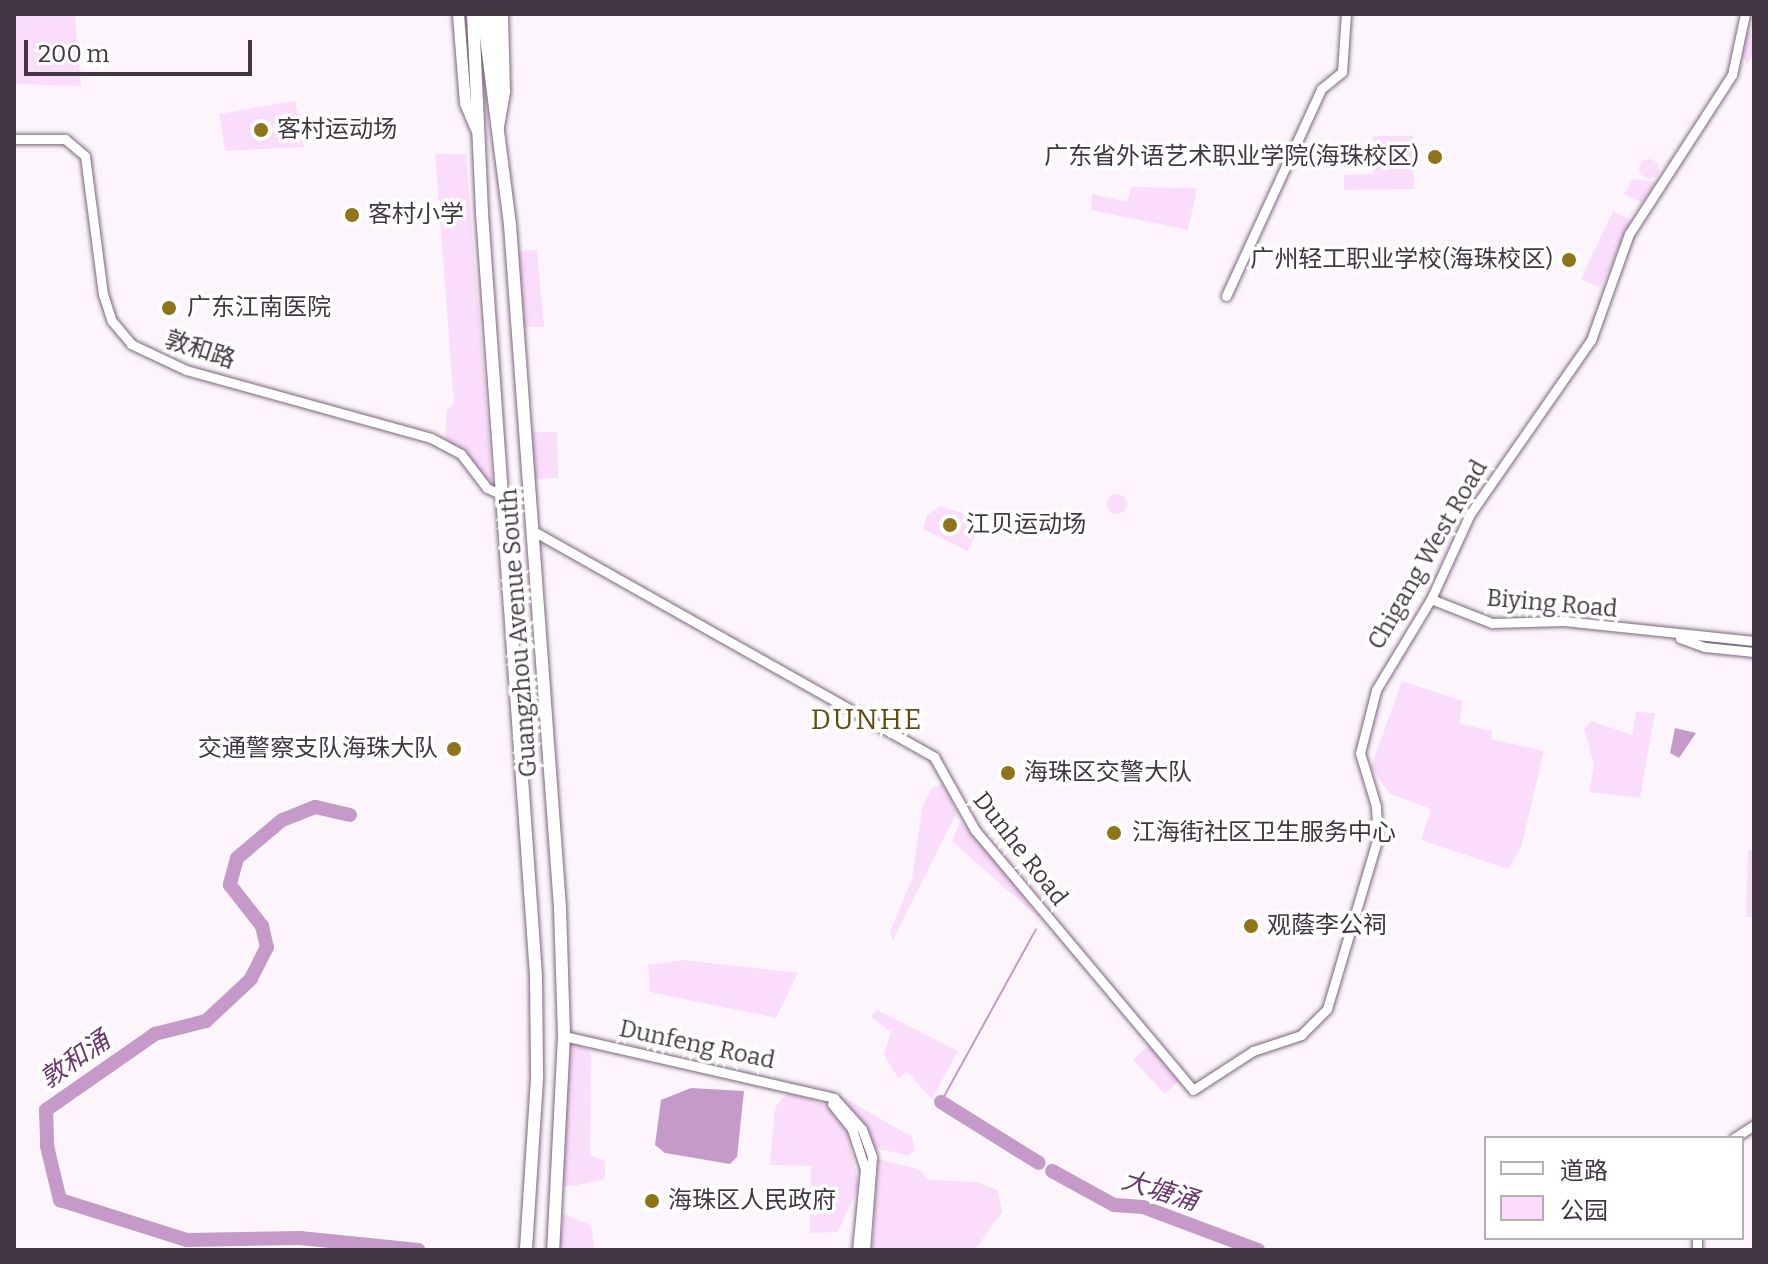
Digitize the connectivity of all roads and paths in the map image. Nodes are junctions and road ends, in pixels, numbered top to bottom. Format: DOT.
graph roads {
  1 [pos="458,14"];
  2 [pos="465,14"];
  3 [pos="473,14"];
  4 [pos="483,14"];
  5 [pos="493,14"];
  6 [pos="502,14"];
  7 [pos="1346,14"];
  8 [pos="1745,14"];
  9 [pos="477,131"];
  10 [pos="497,131"];
  11 [pos="14,139"];
  12 [pos="1226,296"];
  13 [pos="505,496"];
  14 [pos="535,532"];
  15 [pos="1431,599"];
  16 [pos="1673,635"];
  17 [pos="1754,641"];
  18 [pos="1754,652"];
  19 [pos="564,1036"];
  20 [pos="1193,1090"];
  21 [pos="821,1093"];
  22 [pos="1754,1125"];
  23 [pos="1737,1136"];
  24 [pos="526,1250"];
  25 [pos="553,1250"];
  26 [pos="857,1250"];
  27 [pos="865,1250"];
  1 -- 9 [label="main road"];
  2 -- 9 [label="highway"];
  3 -- 9 [label="highway, Guangzhou Avenue South"];
  4 -- 10 [label="highway, Guangzhou Avenue South"];
  5 -- 10 [label="highway"];
  6 -- 10 [label="main road"];
  7 -- 12 [label="street"];
  8 -- 15 [label="street, Chigang West Road"];
  9 -- 13 [label="highway, Guangzhou Avenue South"];
  10 -- 14 [label="highway, Guangzhou Avenue South"];
  11 -- 13 [label="street, 敦和路"];
  13 -- 24 [label="highway, Guangzhou Avenue South"];
  14 -- 19 [label="highway, Guangzhou Avenue South"];
  14 -- 20 [label="street, Dunhe Road"];
  15 -- 16 [label="street, Biying Road"];
  15 -- 20 [label="street, Chigang West Road"];
  16 -- 17 [label="street, Biying Road"];
  16 -- 18 [label="street, Biying Road"];
  19 -- 21 [label="street, Dunfeng Road"];
  19 -- 25 [label="highway, Guangzhou Avenue South"];
  21 -- 26 [label="street"];
  21 -- 27 [label="street, Dunfeng Road"];
  22 -- 23 [label="street"];
}
